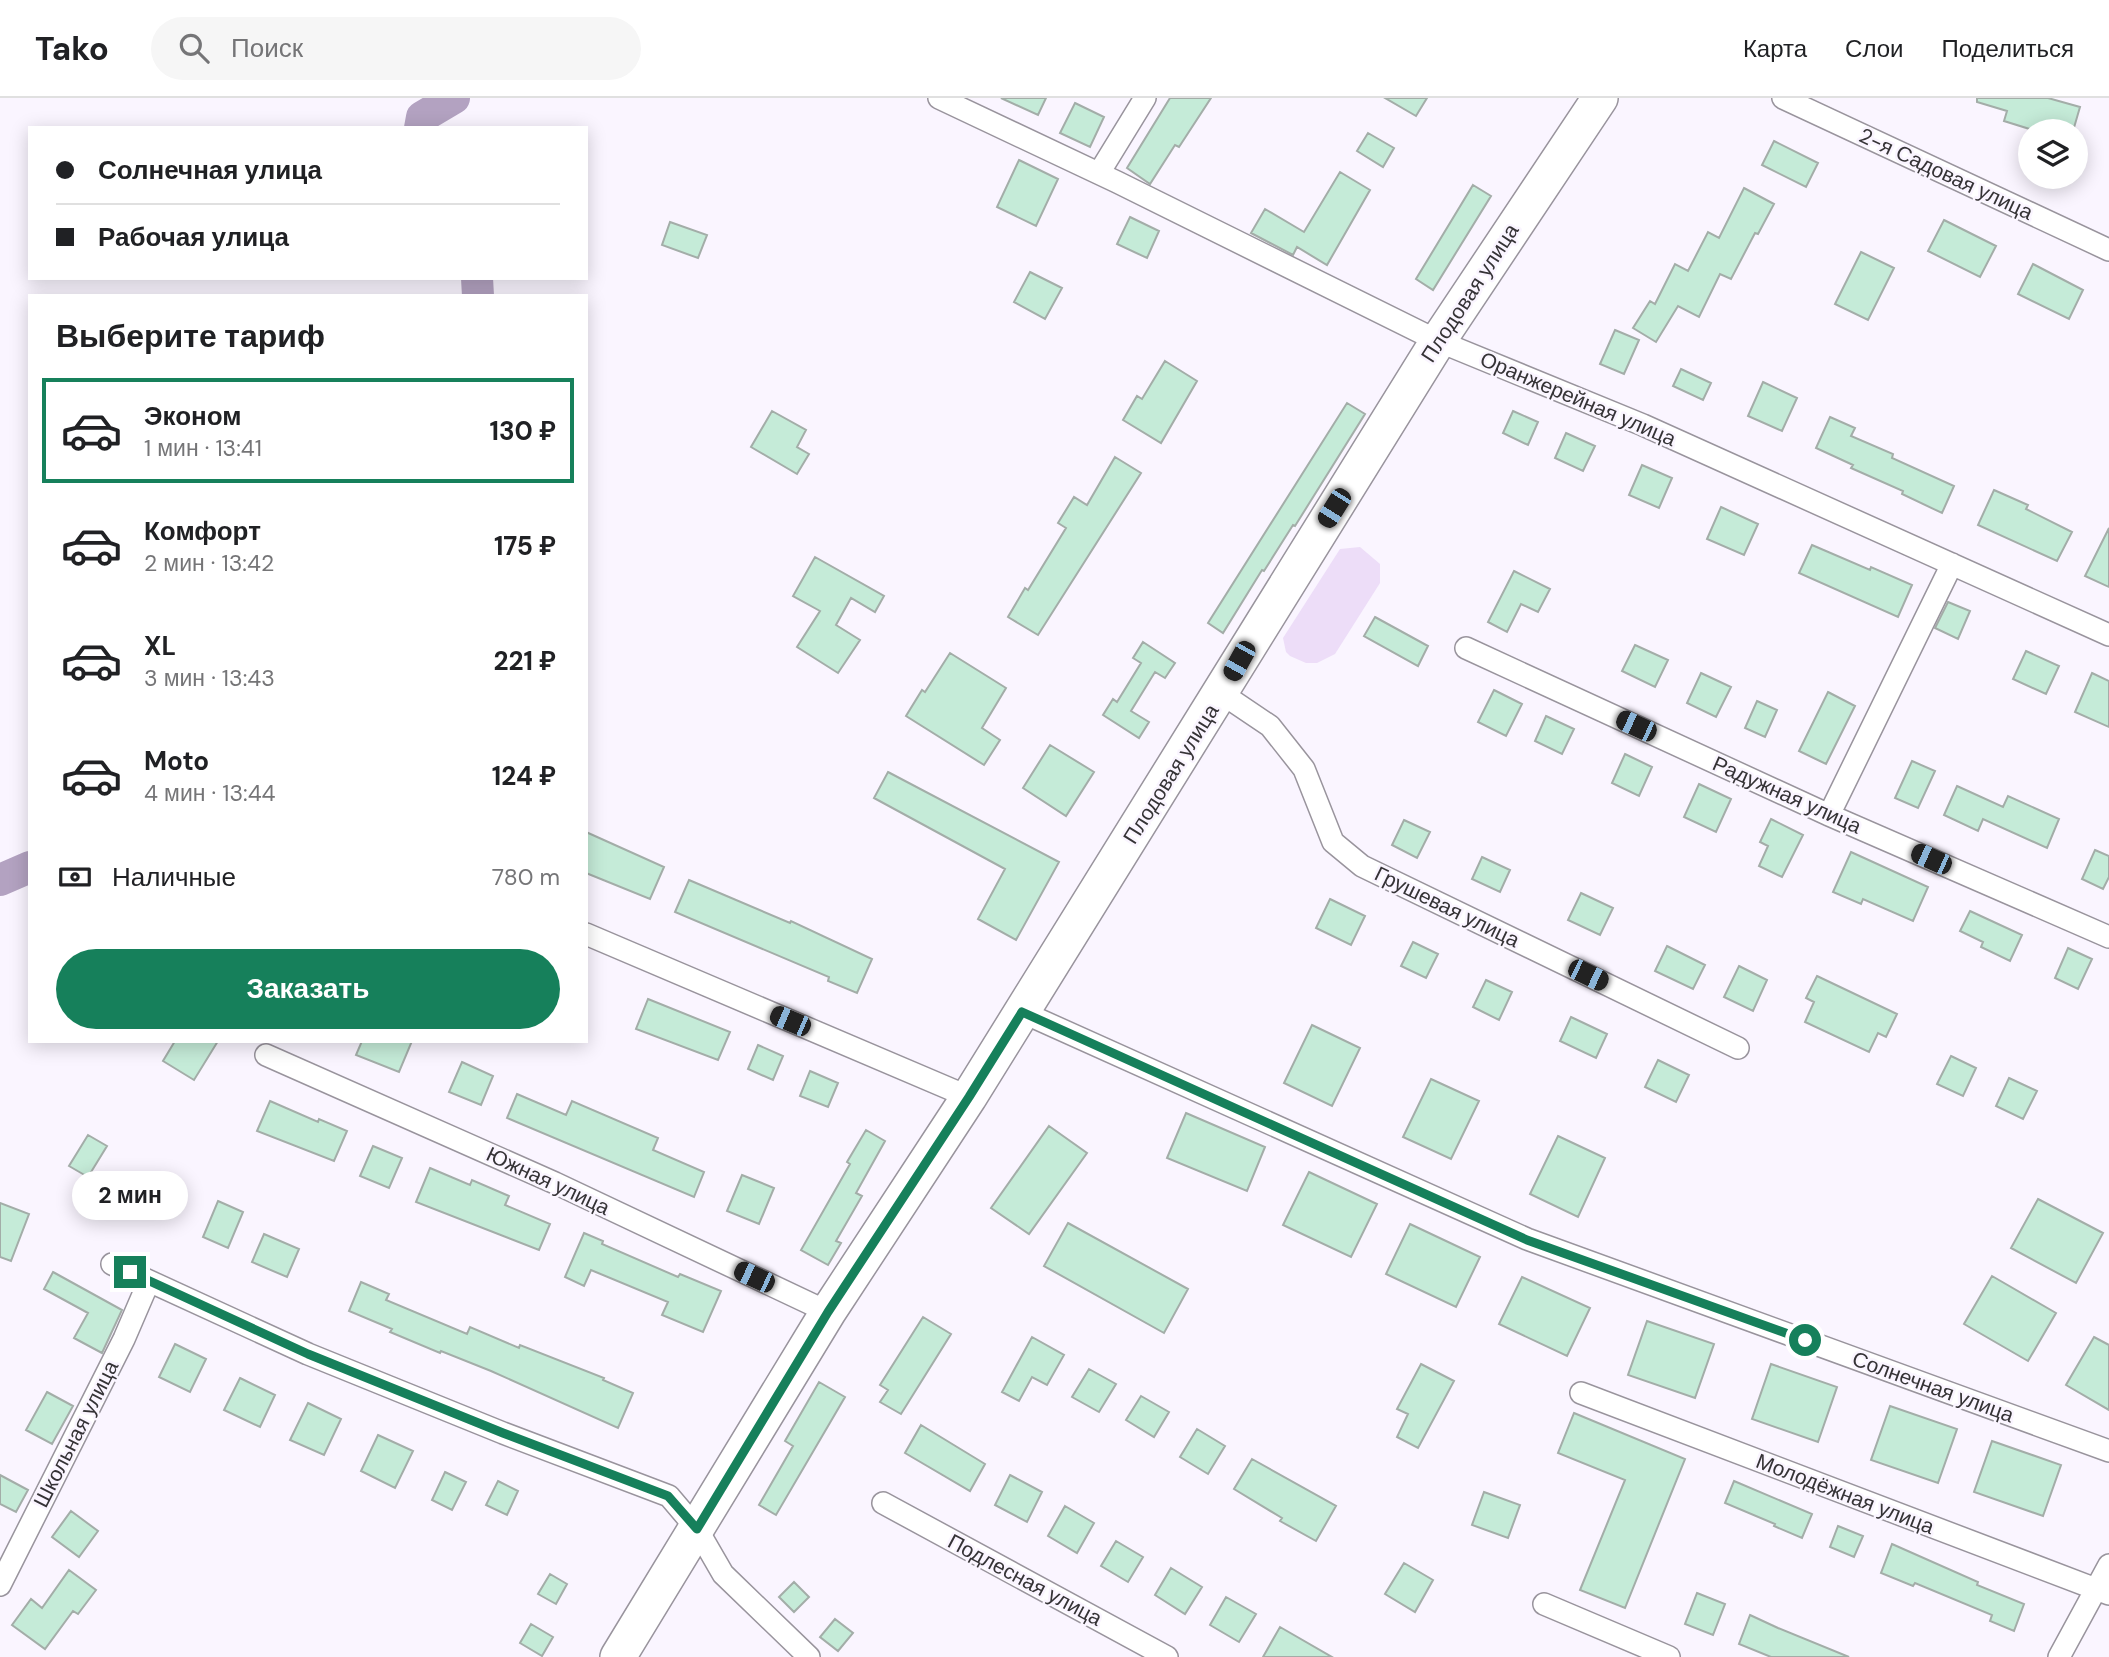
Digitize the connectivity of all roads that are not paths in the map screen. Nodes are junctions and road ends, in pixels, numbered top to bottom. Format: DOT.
graph roads {
  1 [pos="939,98"];
  2 [pos="1144,98"];
  3 [pos="1600,98"];
  4 [pos="1783,98"];
  5 [pos="1098,173"];
  6 [pos="2109,250"];
  7 [pos="1438,341"];
  8 [pos="1952,564"];
  9 [pos="2109,635"];
  10 [pos="1466,648"];
  11 [pos="1221,693"];
  12 [pos="1829,815"];
  13 [pos="588,935"];
  14 [pos="2109,937"];
  15 [pos="1022,1012"];
  16 [pos="1738,1048"];
  17 [pos="266,1055"];
  18 [pos="969,1097"];
  19 [pos="112,1264"];
  20 [pos="149,1281"];
  21 [pos="828,1312"];
  22 [pos="1581,1393"];
  23 [pos="2109,1451"];
  24 [pos="883,1503"];
  25 [pos="697,1529"];
  26 [pos="2109,1565"];
  27 [pos="0,1585"];
  28 [pos="2102,1592"];
  29 [pos="1544,1604"];
  30 [pos="618,1657"];
  31 [pos="808,1657"];
  32 [pos="1167,1657"];
  33 [pos="1669,1657"];
  34 [pos="2059,1657"];
  1 -- 5 [label="street, Оранжерейная улица"];
  2 -- 5 [label="street"];
  3 -- 7 [label="main road, Плодовая улица"];
  4 -- 6 [label="street, 2-я Садовая улица"];
  5 -- 7 [label="street, Оранжерейная улица"];
  7 -- 8 [label="street, Оранжерейная улица"];
  7 -- 11 [label="main road, Плодовая улица"];
  8 -- 9 [label="street, Оранжерейная улица"];
  8 -- 12 [label="street"];
  10 -- 12 [label="street, Радужная улица"];
  11 -- 15 [label="main road, Плодовая улица"];
  11 -- 16 [label="street, Грушевая улица"];
  12 -- 14 [label="street, Радужная улица"];
  13 -- 18 [label="street"];
  15 -- 18 [label="main road, Плодовая улица"];
  15 -- 23 [label="street, Солнечная улица"];
  17 -- 21 [label="street, Южная улица"];
  18 -- 21 [label="main road, Плодовая улица"];
  19 -- 20 [label="street"];
  20 -- 25 [label="street"];
  20 -- 27 [label="street, Школьная улица"];
  21 -- 25 [label="main road, Плодовая улица"];
  22 -- 28 [label="street, Молодёжная улица"];
  24 -- 32 [label="street, Подлесная улица"];
  25 -- 30 [label="main road, Плодовая улица"];
  25 -- 31 [label="street"];
  26 -- 28 [label="street"];
  28 -- 34 [label="street"];
  29 -- 33 [label="street"];
}
